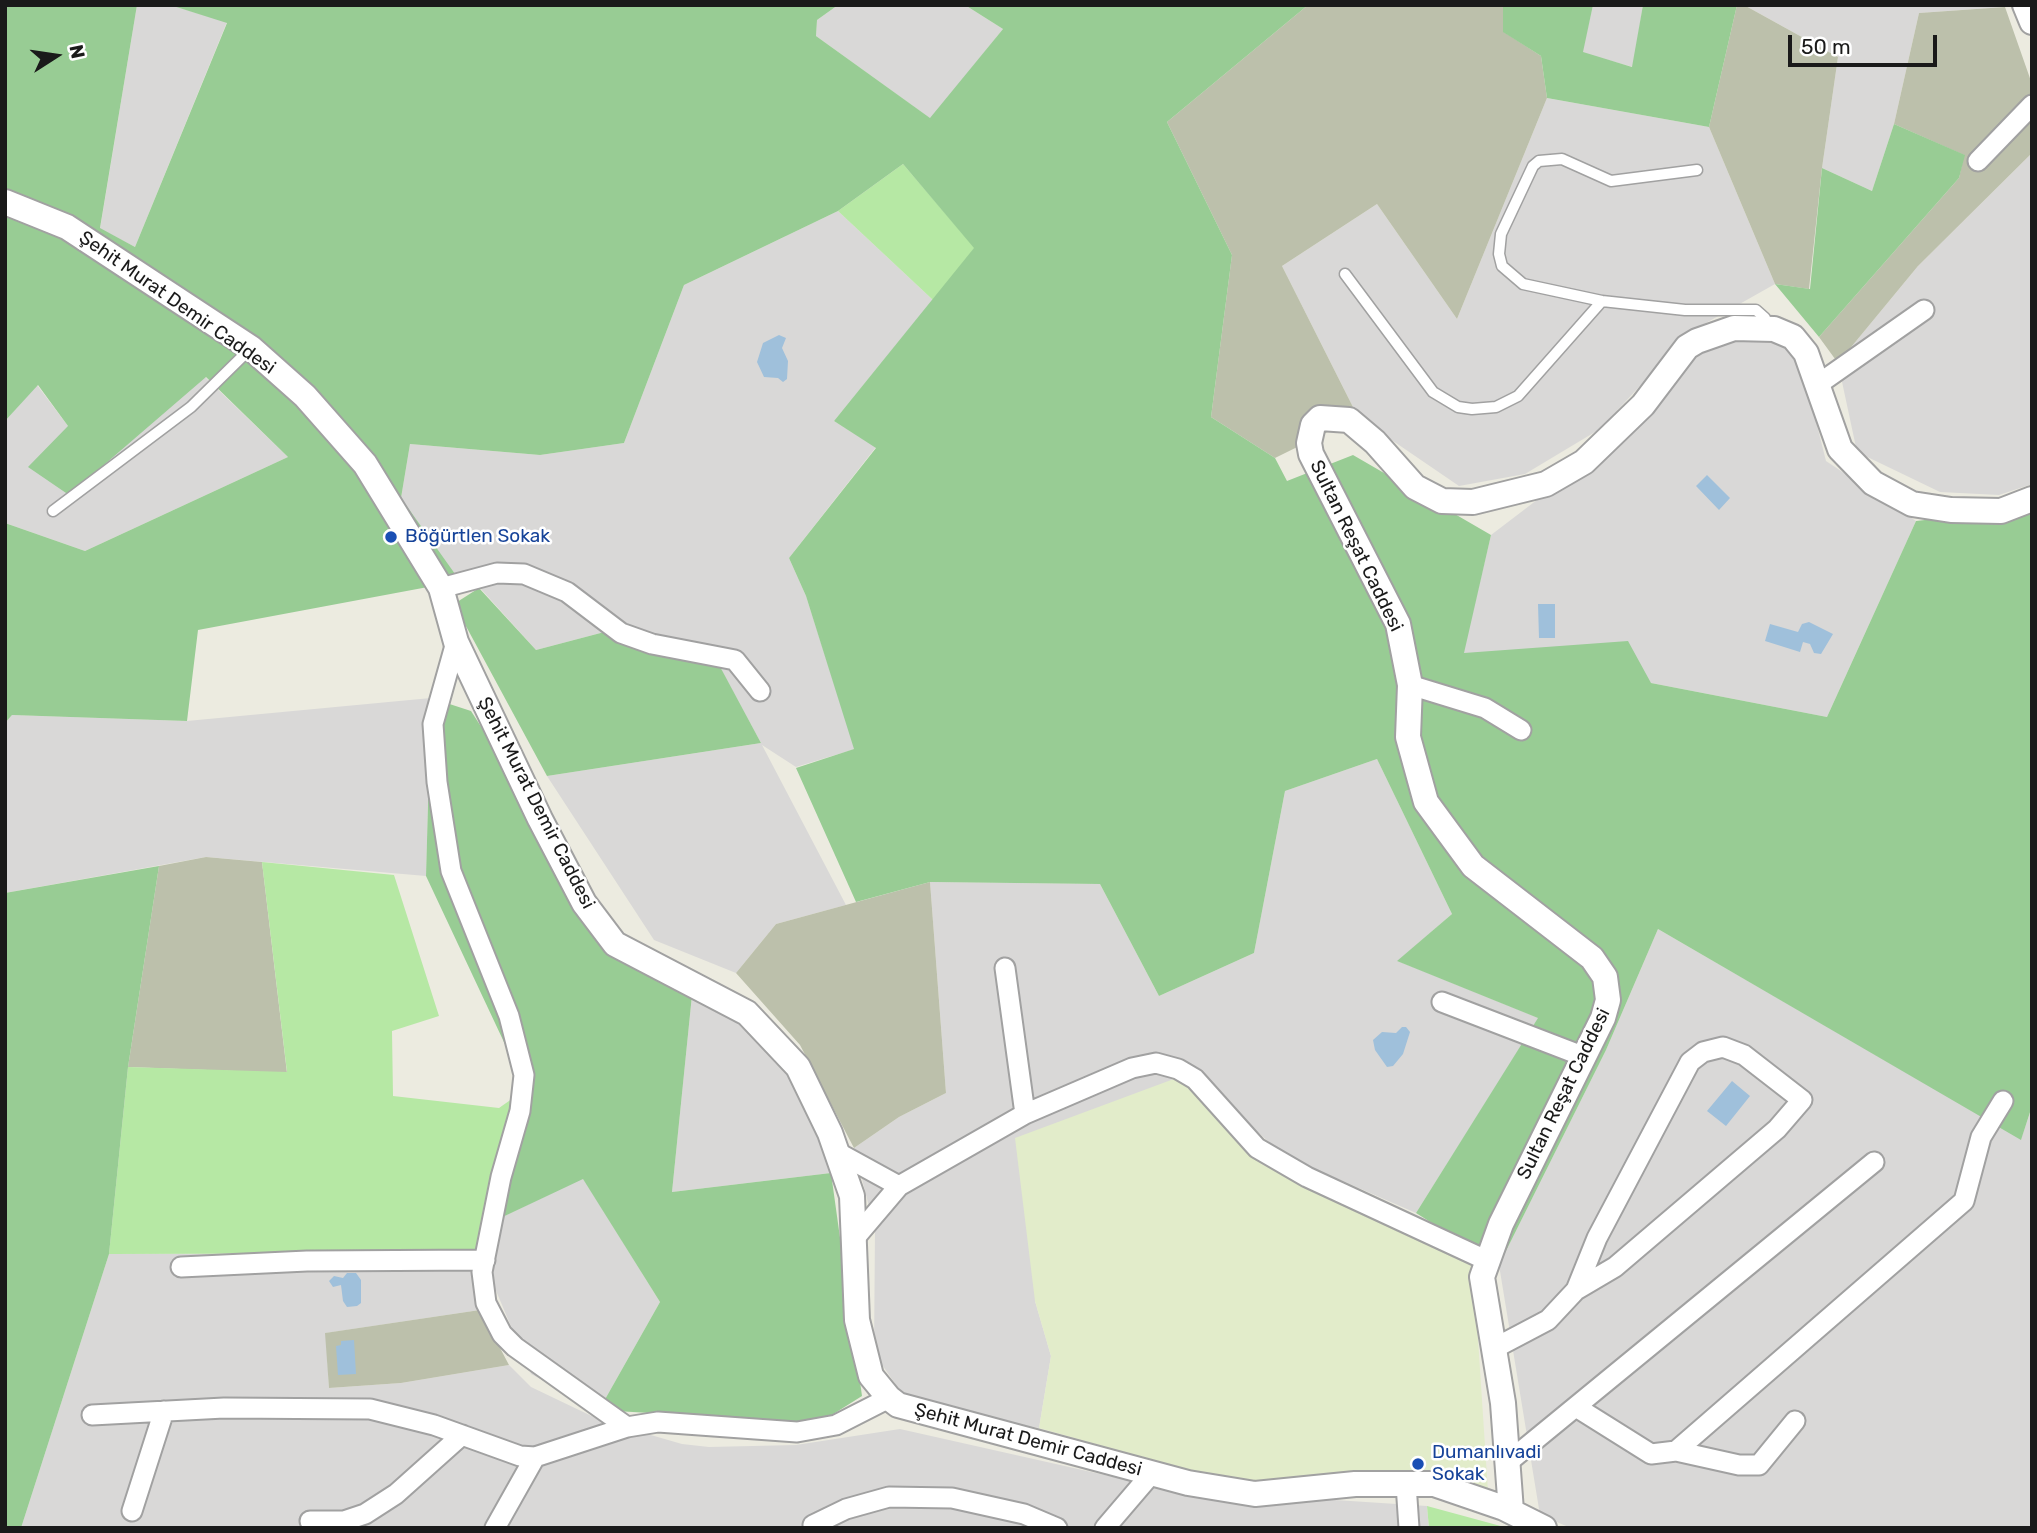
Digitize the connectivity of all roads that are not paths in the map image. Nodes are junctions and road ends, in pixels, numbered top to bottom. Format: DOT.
graph roads {
  1 [pos="2025,5"];
  2 [pos="2032,22"];
  3 [pos="2032,105"];
  4 [pos="1978,161"];
  5 [pos="1697,170"];
  6 [pos="5,202"];
  7 [pos="1345,274"];
  8 [pos="1602,301"];
  9 [pos="1924,310"];
  10 [pos="1765,328"];
  11 [pos="251,348"];
  12 [pos="1817,385"];
  13 [pos="2032,499"];
  14 [pos="53,512"];
  15 [pos="441,588"];
  16 [pos="456,642"];
  17 [pos="1410,685"];
  18 [pos="760,691"];
  19 [pos="1521,730"];
  20 [pos="1005,968"];
  21 [pos="1442,1002"];
  22 [pos="1585,1057"];
  23 [pos="2003,1101"];
  24 [pos="1025,1114"];
  25 [pos="836,1152"];
  26 [pos="1874,1162"];
  27 [pos="899,1186"];
  28 [pos="854,1239"];
  29 [pos="485,1260"];
  30 [pos="1488,1261"];
  31 [pos="181,1266"];
  32 [pos="1576,1290"];
  33 [pos="1493,1349"];
  34 [pos="889,1398"];
  35 [pos="1576,1407"];
  36 [pos="164,1411"];
  37 [pos="92,1415"];
  38 [pos="1795,1421"];
  39 [pos="628,1427"];
  40 [pos="462,1435"];
  41 [pos="1676,1451"];
  42 [pos="535,1457"];
  43 [pos="1507,1463"];
  44 [pos="1152,1473"];
  45 [pos="1406,1484"];
  46 [pos="132,1511"];
  47 [pos="1511,1511"];
  48 [pos="310,1521"];
  49 [pos="813,1525"];
  50 [pos="495,1528"];
  51 [pos="1057,1528"];
  52 [pos="1105,1528"];
  53 [pos="1409,1528"];
  54 [pos="1545,1528"];
  1 -- 2 [label="street"];
  3 -- 4 [label="street"];
  5 -- 8 [label="lane"];
  6 -- 11 [label="street, Şehit Murat Demir Caddesi"];
  7 -- 8 [label="lane"];
  8 -- 10 [label="lane"];
  9 -- 12 [label="street"];
  10 -- 12 [label="street, Sultan Reşat Caddesi"];
  10 -- 17 [label="street, Sultan Reşat Caddesi"];
  11 -- 14 [label="lane"];
  11 -- 15 [label="street, Şehit Murat Demir Caddesi"];
  12 -- 13 [label="street, Sultan Reşat Caddesi"];
  15 -- 16 [label="street, Şehit Murat Demir Caddesi"];
  15 -- 18 [label="street"];
  16 -- 25 [label="street, Şehit Murat Demir Caddesi"];
  16 -- 29 [label="street"];
  17 -- 19 [label="street"];
  17 -- 22 [label="street, Sultan Reşat Caddesi"];
  20 -- 24 [label="street"];
  21 -- 22 [label="street"];
  22 -- 30 [label="street, Sultan Reşat Caddesi"];
  23 -- 41 [label="street"];
  24 -- 27 [label="street"];
  24 -- 30 [label="street"];
  25 -- 27 [label="street"];
  25 -- 28 [label="street, Şehit Murat Demir Caddesi"];
  26 -- 35 [label="street"];
  27 -- 28 [label="street"];
  28 -- 34 [label="street, Şehit Murat Demir Caddesi"];
  29 -- 31 [label="street"];
  29 -- 39 [label="street"];
  30 -- 33 [label="street, Sultan Reşat Caddesi"];
  32 -- 32 [label="street"];
  32 -- 33 [label="street"];
  33 -- 43 [label="street, Sultan Reşat Caddesi"];
  34 -- 39 [label="street"];
  34 -- 44 [label="street, Şehit Murat Demir Caddesi"];
  35 -- 41 [label="street"];
  35 -- 43 [label="street"];
  36 -- 37 [label="street"];
  36 -- 40 [label="street"];
  36 -- 46 [label="street"];
  38 -- 41 [label="street"];
  39 -- 42 [label="street"];
  40 -- 42 [label="street"];
  40 -- 48 [label="street"];
  42 -- 50 [label="street"];
  43 -- 47 [label="street, Sultan Reşat Caddesi"];
  44 -- 45 [label="street, Şehit Murat Demir Caddesi"];
  44 -- 52 [label="street"];
  45 -- 47 [label="street, Şehit Murat Demir Caddesi"];
  45 -- 53 [label="street"];
  47 -- 54 [label="street, Şehit Murat Demir Caddesi"];
  49 -- 51 [label="street"];
}
